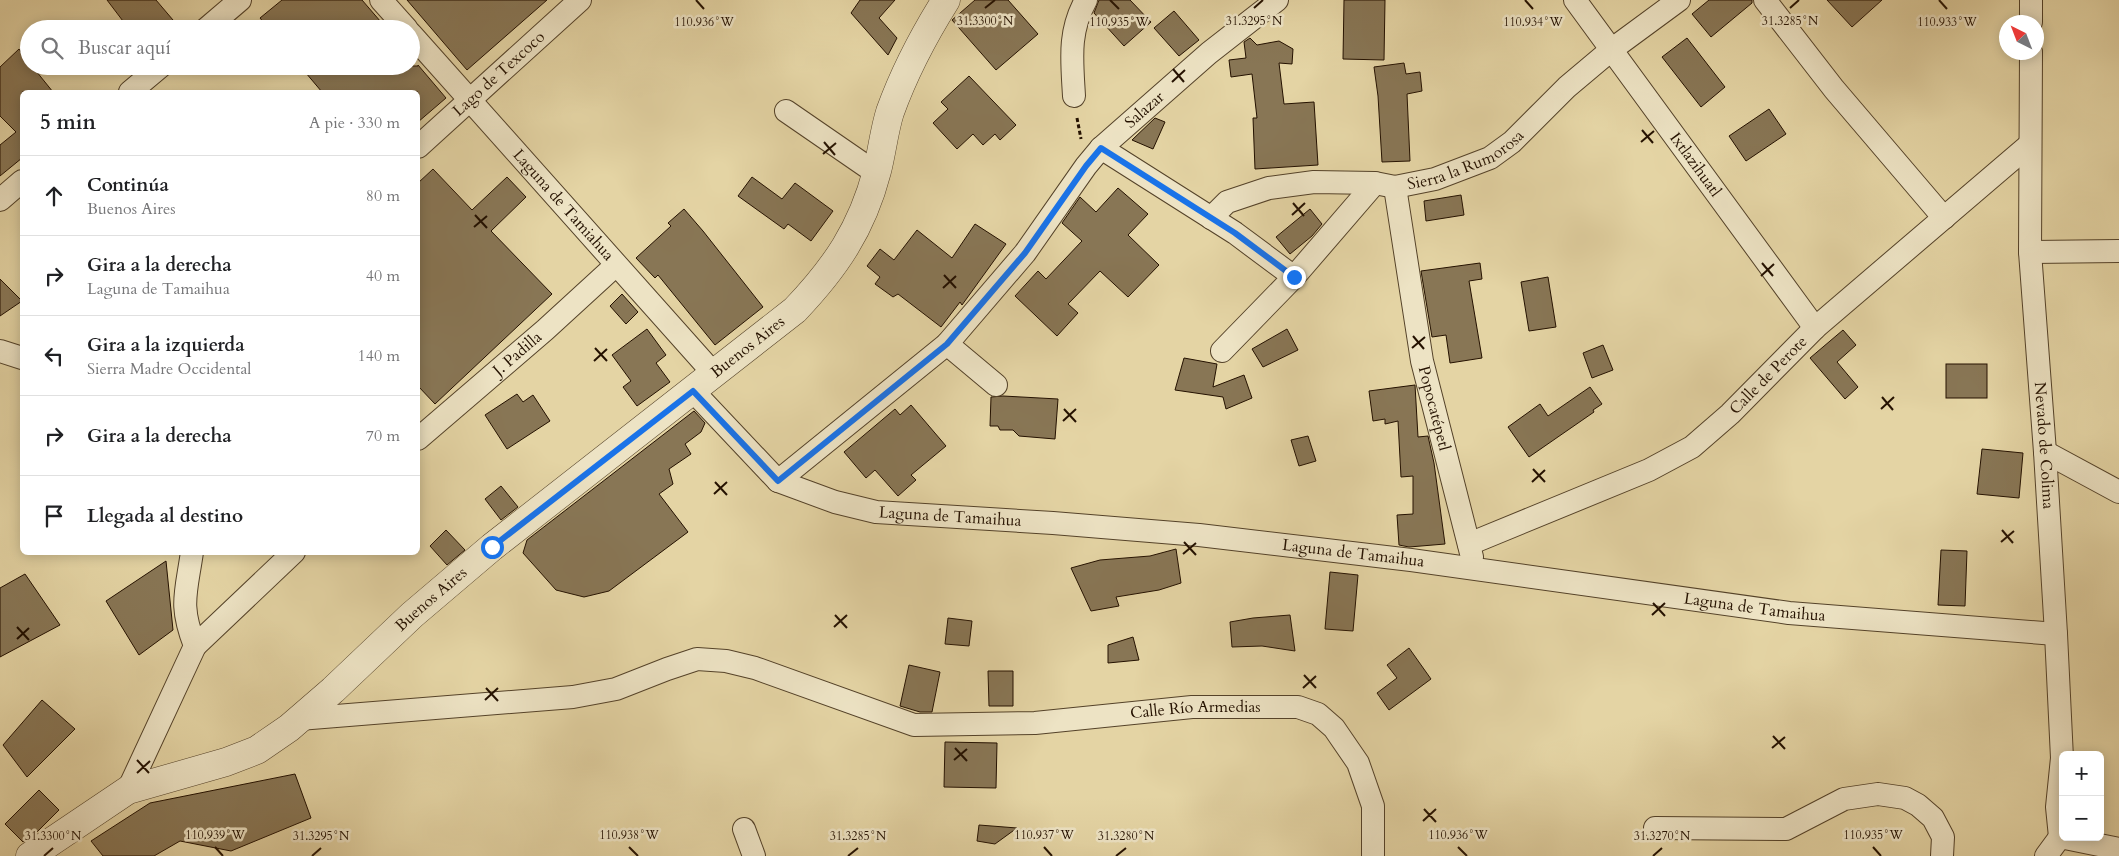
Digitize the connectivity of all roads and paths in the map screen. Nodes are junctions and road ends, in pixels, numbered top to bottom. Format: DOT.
graph roads {
  1 [pos="240,0"];
  2 [pos="381,0"];
  3 [pos="580,0"];
  4 [pos="946,0"];
  5 [pos="1086,0"];
  6 [pos="1277,0"];
  7 [pos="1575,0"];
  8 [pos="1679,0"];
  9 [pos="1764,0"];
  10 [pos="2031,0"];
  11 [pos="2031,15"];
  12 [pos="217,20"];
  13 [pos="399,20"];
  14 [pos="420,44"];
  15 [pos="1611,50"];
  16 [pos="2030,60"];
  17 [pos="150,75"];
  18 [pos="132,90"];
  19 [pos="1074,96"];
  20 [pos="470,100"];
  21 [pos="786,111"];
  22 [pos="2029,144"];
  23 [pos="420,145"];
  24 [pos="1101,148"];
  25 [pos="1086,166"];
  26 [pos="876,173"];
  27 [pos="20,183"];
  28 [pos="1385,185"];
  29 [pos="0,200"];
  30 [pos="1211,218"];
  31 [pos="1944,218"];
  32 [pos="2119,251"];
  33 [pos="2030,252"];
  34 [pos="616,265"];
  35 [pos="1294,277"];
  36 [pos="1815,328"];
  37 [pos="947,344"];
  38 [pos="0,351"];
  39 [pos="1222,351"];
  40 [pos="20,357"];
  41 [pos="715,375"];
  42 [pos="996,385"];
  43 [pos="693,391"];
  44 [pos="420,437"];
  45 [pos="2045,452"];
  46 [pos="778,481"];
  47 [pos="2119,492"];
  48 [pos="1468,544"];
  49 [pos="191,555"];
  50 [pos="291,555"];
  51 [pos="1475,570"];
  52 [pos="2056,634"];
  53 [pos="195,646"];
  54 [pos="299,719"];
  55 [pos="128,790"];
  56 [pos="2059,827"];
  57 [pos="1654,828"];
  58 [pos="744,829"];
  59 [pos="2059,838"];
  60 [pos="2080,841"];
  61 [pos="2119,849"];
  62 [pos="30,856"];
  63 [pos="754,856"];
  64 [pos="1373,856"];
  65 [pos="1942,856"];
  66 [pos="2046,856"];
  1 -- 12 [label="street"];
  2 -- 13 [label="street"];
  3 -- 20 [label="street, Lago de Texcoco"];
  4 -- 26 [label="street, Buenos Aires"];
  5 -- 19 [label="street"];
  6 -- 24 [label="street, Salazar"];
  7 -- 15 [label="street, Ixtlazihuatl"];
  8 -- 15 [label="street, Sierra la Rumorosa"];
  9 -- 31 [label="street"];
  10 -- 11 [label="street"];
  14 -- 20 [label="street, Laguna de Tamiahua"];
  15 -- 28 [label="street, Sierra la Rumorosa"];
  15 -- 36 [label="street, Ixtlazihuatl"];
  16 -- 22 [label="street, Nevado de Colima"];
  17 -- 18 [label="street"];
  19 -- 25 [label="path"];
  20 -- 23 [label="street, Lago de Texcoco"];
  20 -- 34 [label="street, Laguna de Tamiahua"];
  21 -- 26 [label="street"];
  22 -- 31 [label="street, Calle de Perote"];
  22 -- 33 [label="street, Nevado de Colima"];
  24 -- 25 [label="street, Salazar"];
  24 -- 30 [label="street"];
  25 -- 37 [label="street, Salazar"];
  26 -- 41 [label="street, Buenos Aires"];
  27 -- 29 [label="street"];
  28 -- 30 [label="street, Sierra la Rumorosa"];
  28 -- 35 [label="street"];
  28 -- 48 [label="street, Popocatépetl"];
  30 -- 35 [label="street"];
  31 -- 36 [label="street, Calle de Perote"];
  32 -- 33 [label="street"];
  33 -- 45 [label="street, Nevado de Colima"];
  34 -- 41 [label="street, Laguna de Tamiahua"];
  34 -- 44 [label="street, J. Padilla"];
  35 -- 39 [label="street"];
  36 -- 48 [label="street, Calle de Perote"];
  37 -- 42 [label="street"];
  37 -- 46 [label="street, Salazar"];
  38 -- 40 [label="street"];
  41 -- 43 [label="street, Buenos Aires"];
  43 -- 46 [label="street, Laguna de Tamaihua"];
  43 -- 54 [label="street, Buenos Aires"];
  45 -- 47 [label="street"];
  45 -- 52 [label="street, Nevado de Colima"];
  46 -- 51 [label="street, Laguna de Tamaihua"];
  48 -- 51 [label="street, Popocatépetl"];
  49 -- 53 [label="street"];
  50 -- 53 [label="street"];
  51 -- 52 [label="street, Laguna de Tamaihua"];
  52 -- 56 [label="street, Nevado de Colima"];
  53 -- 55 [label="street"];
  54 -- 55 [label="street, Buenos Aires"];
  54 -- 64 [label="street, Calle Río Armedias"];
  55 -- 62 [label="street, Buenos Aires"];
  57 -- 65 [label="street"];
  58 -- 63 [label="street"];
  59 -- 66 [label="street"];
  60 -- 61 [label="street"];
}
